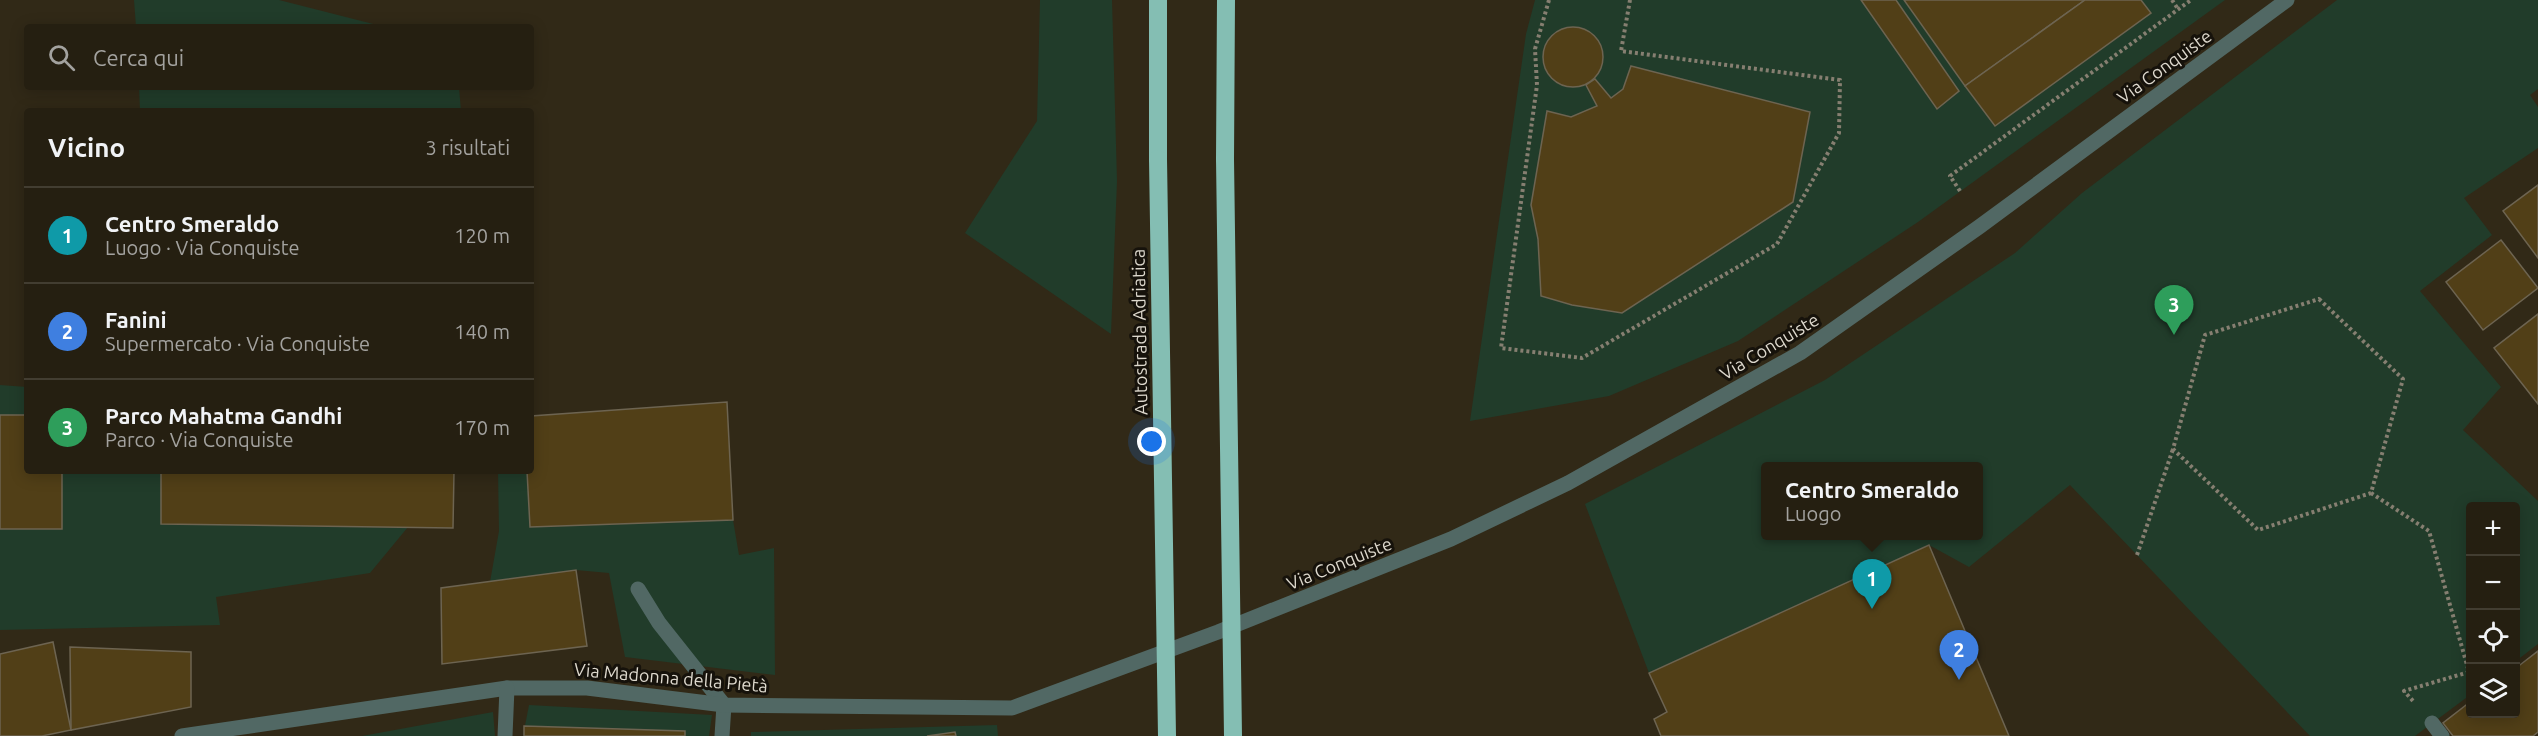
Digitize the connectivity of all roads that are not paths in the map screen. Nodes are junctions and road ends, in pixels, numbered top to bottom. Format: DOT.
graph roads {
  1 [pos="1158,0"];
  2 [pos="1226,0"];
  3 [pos="2287,0"];
  4 [pos="638,589"];
  5 [pos="1218,632"];
  6 [pos="507,688"];
  7 [pos="723,705"];
  8 [pos="2432,723"];
  9 [pos="182,736"];
  10 [pos="506,736"];
  11 [pos="722,736"];
  12 [pos="1167,736"];
  13 [pos="1233,736"];
  14 [pos="2442,736"];
  1 -- 12 [label="highway, Autostrada Adriatica, bridge"];
  2 -- 13 [label="highway, bridge"];
  3 -- 5 [label="street, Via Conquiste"];
  4 -- 7 [label="street"];
  5 -- 7 [label="street, Via Madonna della Pietà"];
  6 -- 7 [label="street, Via Madonna della Pietà"];
  6 -- 9 [label="street, Via Madonna della Pietà"];
  6 -- 10 [label="street"];
  7 -- 11 [label="street"];
  8 -- 14 [label="street"];
}
